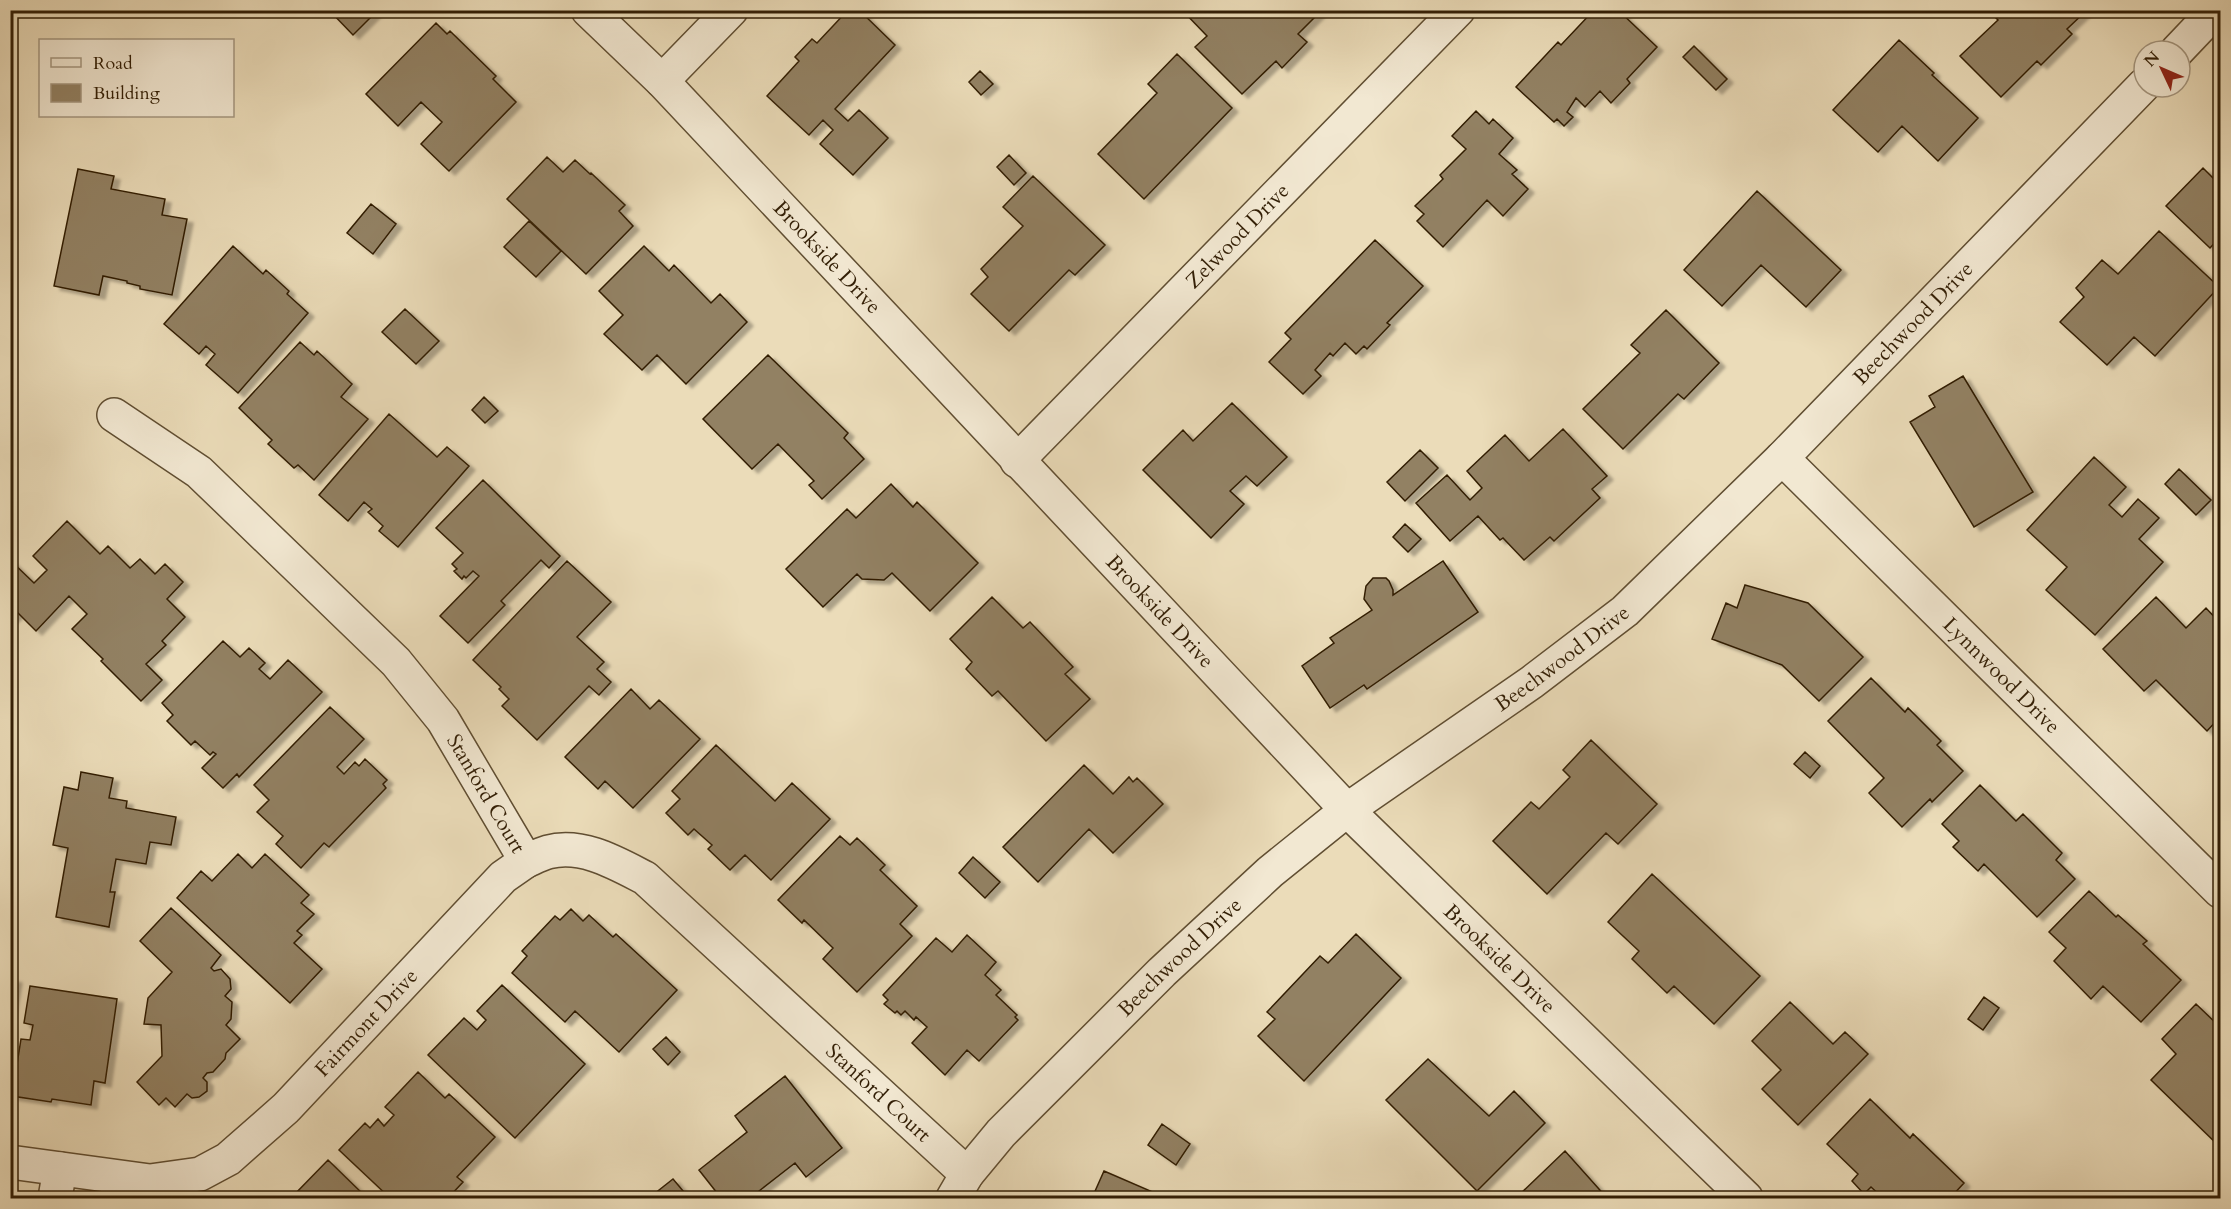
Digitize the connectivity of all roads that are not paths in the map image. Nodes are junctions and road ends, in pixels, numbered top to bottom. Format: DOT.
graph roads {
  1 [pos="588,10"];
  2 [pos="731,10"];
  3 [pos="1458,10"];
  4 [pos="2216,10"];
  5 [pos="2188,39"];
  6 [pos="662,81"];
  7 [pos="2132,97"];
  8 [pos="114,415"];
  9 [pos="1782,458"];
  10 [pos="1017,461"];
  11 [pos="1347,810"];
  12 [pos="526,861"];
  13 [pos="2220,891"];
  14 [pos="10,1162"];
  15 [pos="58,1184"];
  16 [pos="204,1186"];
  17 [pos="960,1186"];
  18 [pos="1746,1198"];
  1 -- 6 [label="street, Brookside Drive"];
  2 -- 6 [label="street"];
  3 -- 10 [label="street, Zelwood Drive"];
  4 -- 5 [label="street"];
  6 -- 10 [label="street, Brookside Drive"];
  7 -- 9 [label="street, Beechwood Drive"];
  8 -- 12 [label="street, Stanford Court"];
  9 -- 11 [label="street, Beechwood Drive"];
  9 -- 13 [label="street, Lynnwood Drive"];
  10 -- 11 [label="street, Brookside Drive"];
  11 -- 17 [label="street, Beechwood Drive"];
  11 -- 18 [label="street, Brookside Drive"];
  12 -- 16 [label="street, Fairmont Drive"];
  12 -- 17 [label="street, Stanford Court"];
  14 -- 15 [label="street, Fairmont Drive"];
  15 -- 16 [label="street, Fairmont Drive"];
}
